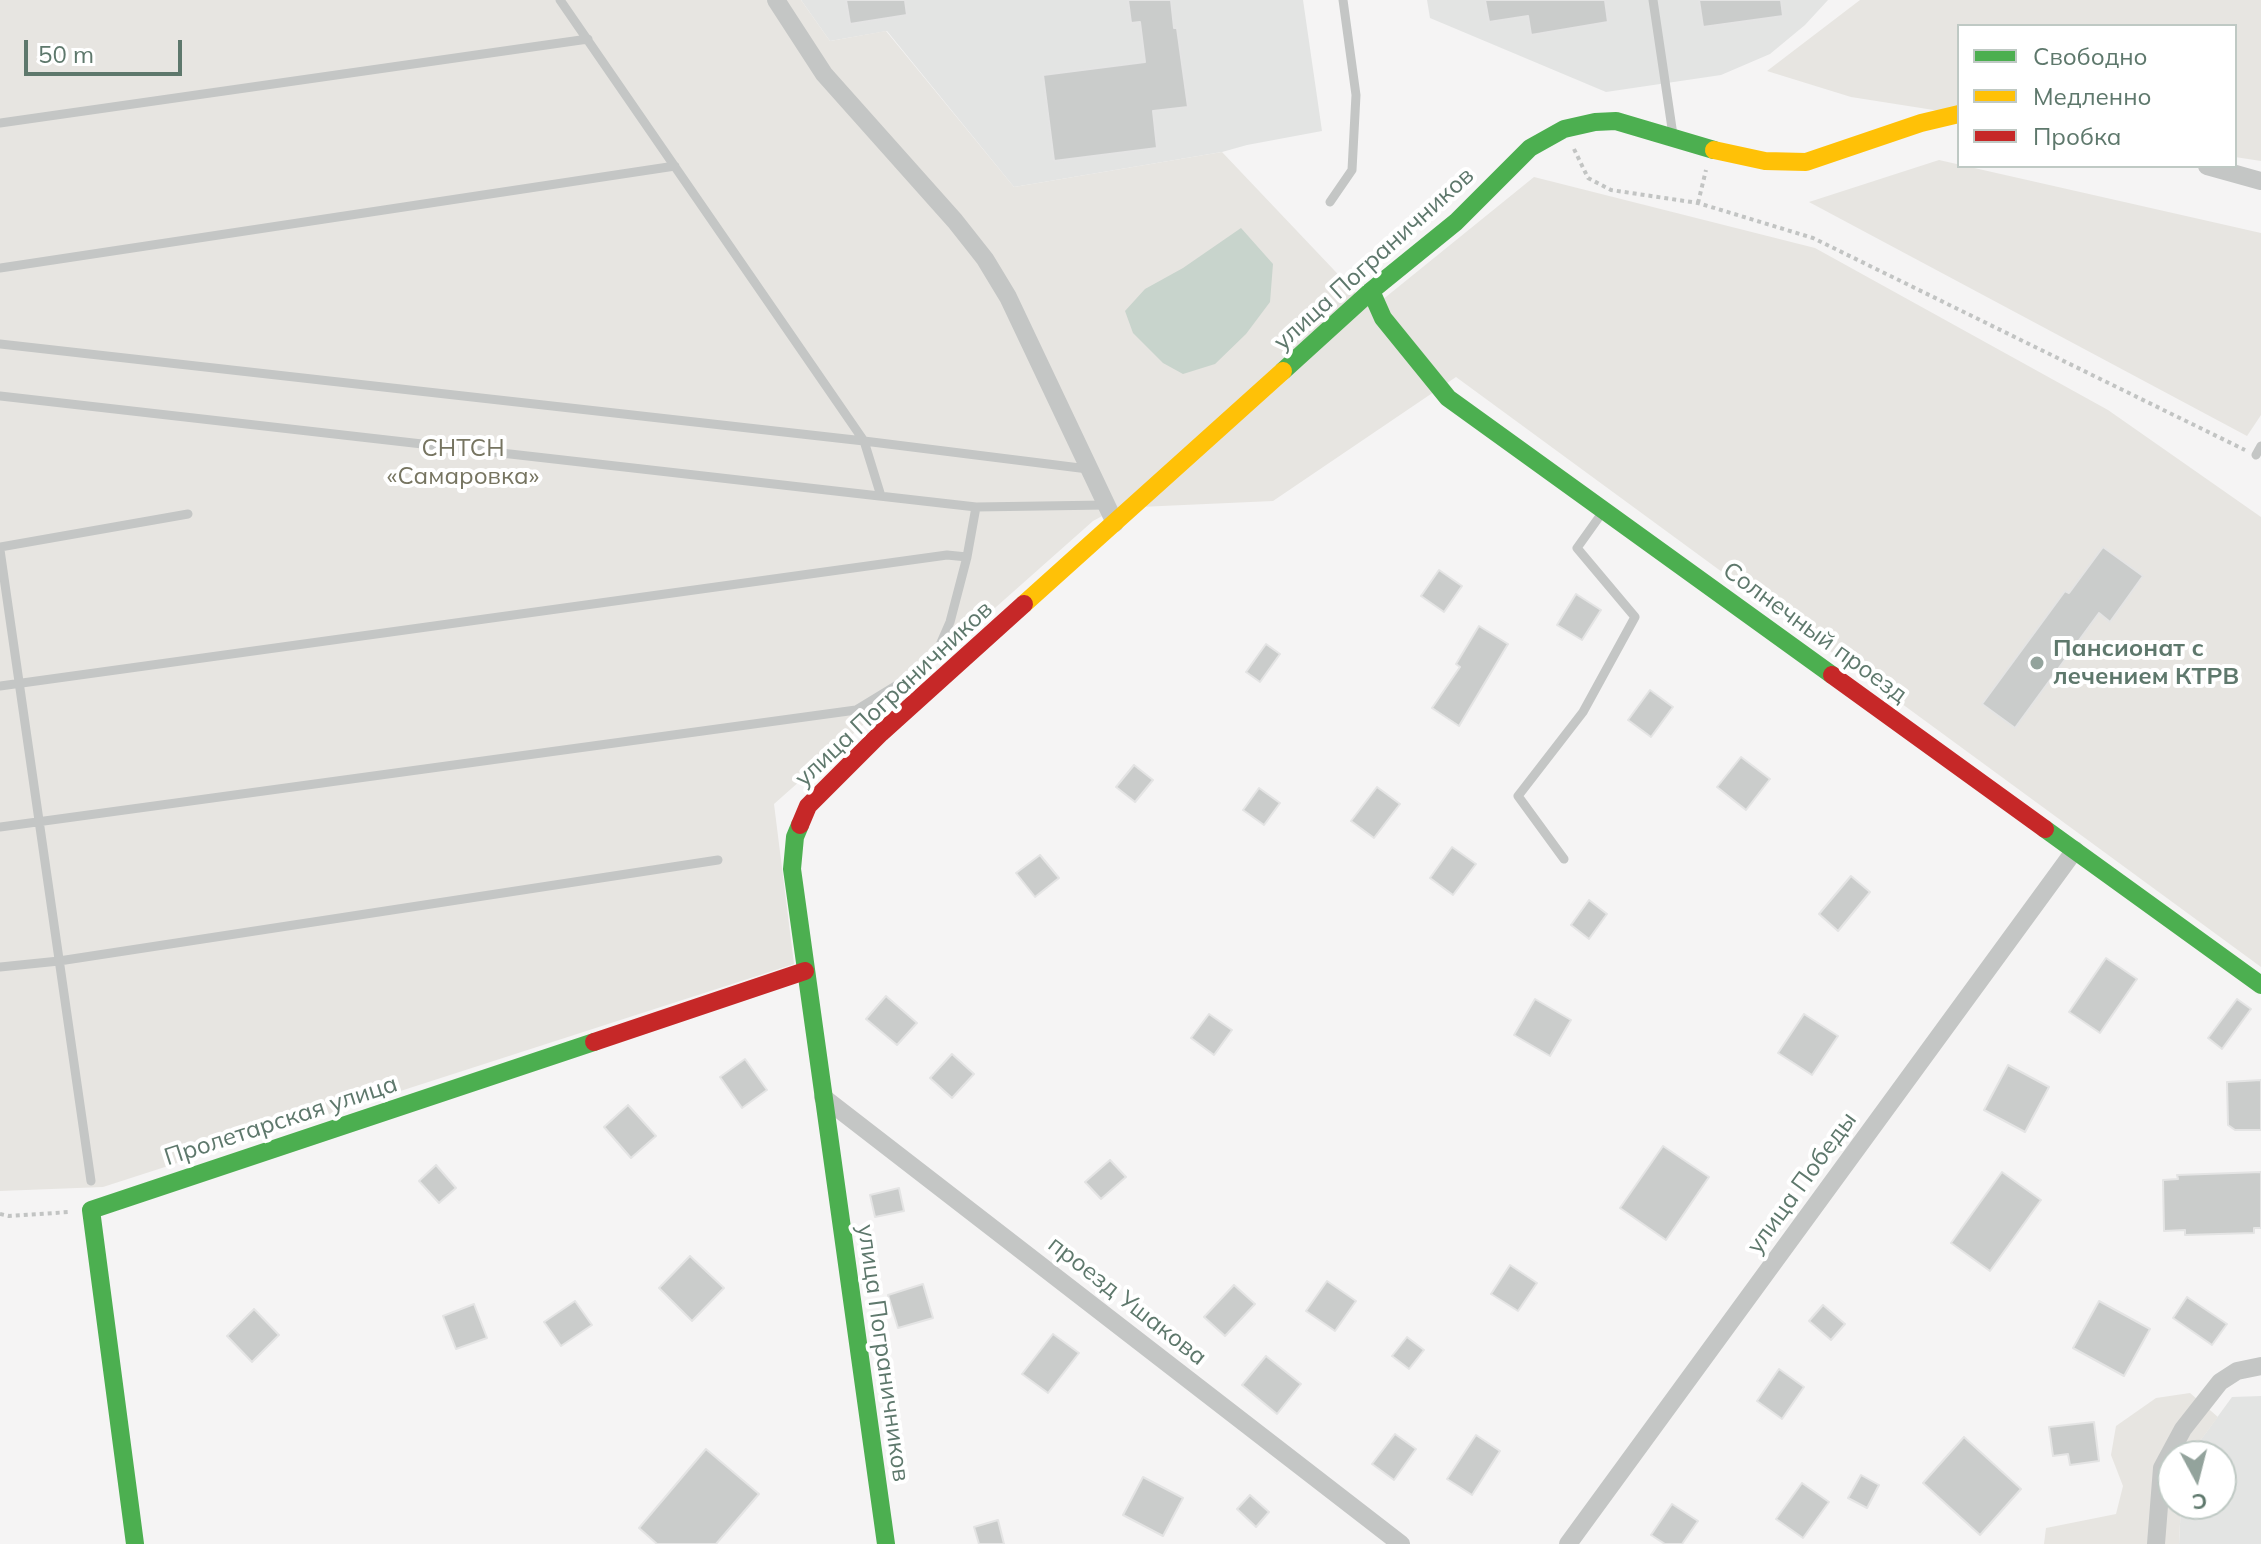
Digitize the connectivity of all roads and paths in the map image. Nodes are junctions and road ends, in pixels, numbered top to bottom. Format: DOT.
graph roads {
  1 [pos="560,0"];
  2 [pos="776,0"];
  3 [pos="1343,0"];
  4 [pos="1653,0"];
  5 [pos="588,39"];
  6 [pos="1957,114"];
  7 [pos="0,123"];
  8 [pos="1564,129"];
  9 [pos="1674,138"];
  10 [pos="1711,150"];
  11 [pos="675,166"];
  12 [pos="2214,168"];
  13 [pos="2261,181"];
  14 [pos="1330,202"];
  15 [pos="1698,203"];
  16 [pos="0,268"];
  17 [pos="1371,291"];
  18 [pos="0,344"];
  19 [pos="0,396"];
  20 [pos="864,441"];
  21 [pos="2259,451"];
  22 [pos="1088,469"];
  23 [pos="881,496"];
  24 [pos="1106,505"];
  25 [pos="976,507"];
  26 [pos="1604,510"];
  27 [pos="188,514"];
  28 [pos="1115,523"];
  29 [pos="0,548"];
  30 [pos="967,557"];
  31 [pos="18,683"];
  32 [pos="0,686"];
  33 [pos="856,710"];
  34 [pos="881,733"];
  35 [pos="37,822"];
  36 [pos="0,827"];
  37 [pos="2075,850"];
  38 [pos="1564,859"];
  39 [pos="718,860"];
  40 [pos="59,961"];
  41 [pos="0,967"];
  42 [pos="805,971"];
  43 [pos="2261,985"];
  44 [pos="823,1097"];
  45 [pos="91,1181"];
  46 [pos="91,1210"];
  47 [pos="0,1214"];
  48 [pos="2261,1366"];
  49 [pos="135,1544"];
  50 [pos="886,1544"];
  51 [pos="1401,1544"];
  52 [pos="1568,1544"];
  53 [pos="2156,1544"];
  1 -- 5 [label="lane"];
  2 -- 22 [label="street"];
  3 -- 14 [label="lane"];
  4 -- 9 [label="lane"];
  5 -- 7 [label="lane"];
  5 -- 11 [label="lane"];
  6 -- 10 [label="street, улица Пограничников"];
  8 -- 9 [label="street, улица Пограничников"];
  8 -- 15 [label="path"];
  8 -- 17 [label="street, улица Пограничников"];
  9 -- 10 [label="street, улица Пограничников"];
  10 -- 15 [label="path"];
  11 -- 16 [label="lane"];
  11 -- 20 [label="lane"];
  12 -- 13 [label="street"];
  15 -- 21 [label="path"];
  17 -- 26 [label="street, Солнечный проезд"];
  17 -- 28 [label="street, улица Пограничников"];
  18 -- 20 [label="lane"];
  19 -- 23 [label="lane"];
  20 -- 22 [label="lane"];
  20 -- 23 [label="lane"];
  22 -- 24 [label="street"];
  23 -- 25 [label="lane"];
  24 -- 25 [label="lane"];
  24 -- 28 [label="street"];
  25 -- 30 [label="lane"];
  26 -- 37 [label="street, Солнечный проезд"];
  26 -- 38 [label="lane"];
  27 -- 29 [label="lane"];
  28 -- 34 [label="street, улица Пограничников"];
  29 -- 31 [label="lane"];
  30 -- 31 [label="lane"];
  30 -- 33 [label="lane"];
  31 -- 32 [label="lane"];
  31 -- 35 [label="lane"];
  33 -- 34 [label="lane"];
  33 -- 35 [label="lane"];
  34 -- 42 [label="street, улица Пограничников"];
  35 -- 36 [label="lane"];
  35 -- 40 [label="lane"];
  37 -- 43 [label="street, Солнечный проезд"];
  37 -- 52 [label="street, улица Победы"];
  39 -- 40 [label="lane"];
  40 -- 41 [label="lane"];
  40 -- 45 [label="lane"];
  42 -- 44 [label="street, улица Пограничников"];
  42 -- 46 [label="street, Пролетарская улица"];
  44 -- 50 [label="street, улица Пограничников"];
  44 -- 51 [label="street, проезд Ушакова"];
  46 -- 47 [label="path"];
  46 -- 49 [label="street"];
  48 -- 53 [label="street"];
}
